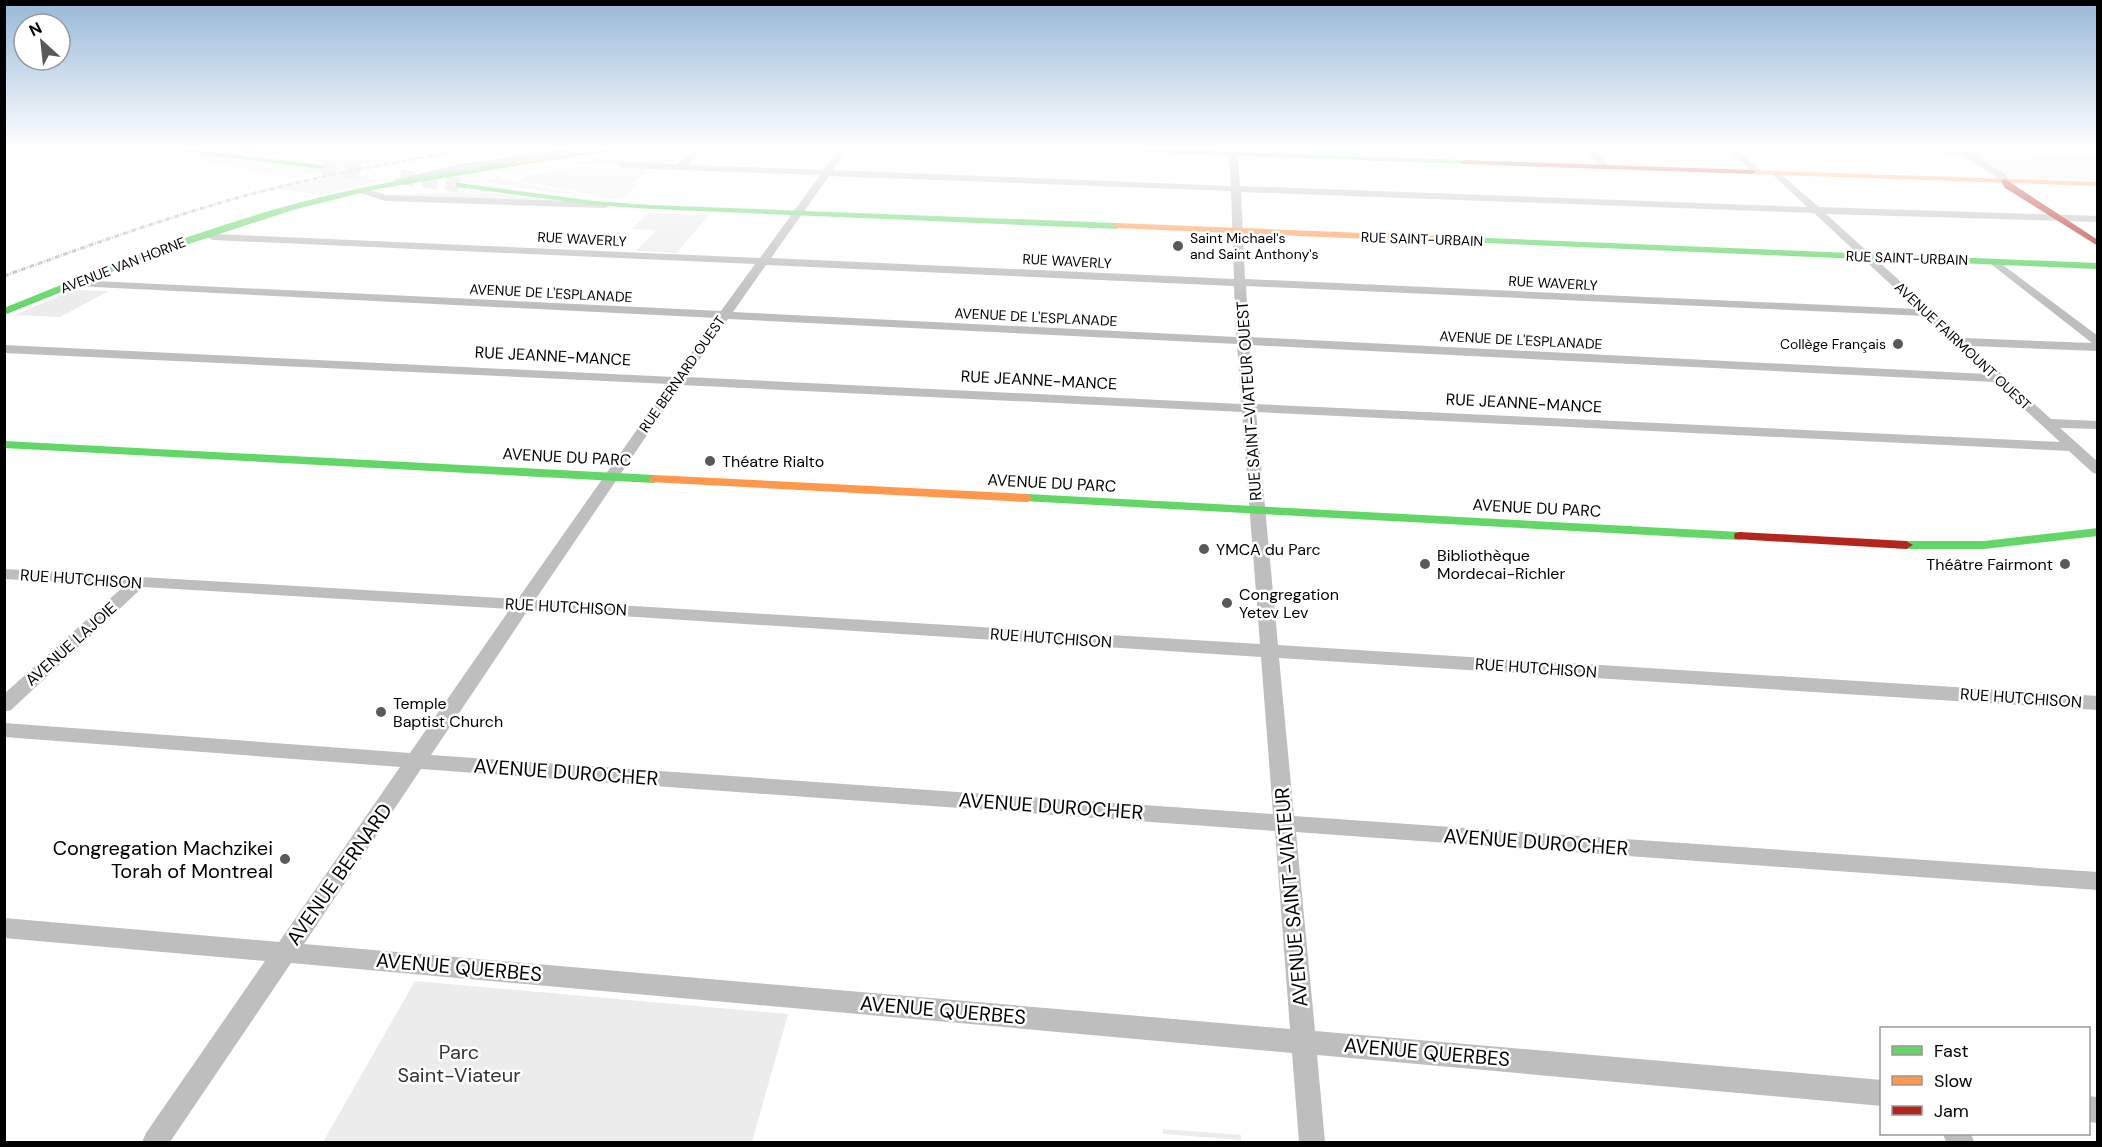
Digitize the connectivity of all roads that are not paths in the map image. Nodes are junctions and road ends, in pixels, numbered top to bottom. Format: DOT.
graph roads {
  1 [pos="319,201"];
  2 [pos="466,201"];
  3 [pos="575,201"];
  4 [pos="807,201"];
  5 [pos="1237,201"];
  6 [pos="1555,201"];
  7 [pos="1807,201"];
  8 [pos="2030,201"];
  9 [pos="609,205"];
  10 [pos="1817,210"];
  11 [pos="799,213"];
  12 [pos="2057,218"];
  13 [pos="2097,219"];
  14 [pos="1238,232"];
  15 [pos="206,234"];
  16 [pos="2097,244"];
  17 [pos="1866,257"];
  18 [pos="762,262"];
  19 [pos="1995,262"];
  20 [pos="2097,266"];
  21 [pos="75,283"];
  22 [pos="1241,284"];
  23 [pos="4,312"];
  24 [pos="1928,313"];
  25 [pos="722,316"];
  26 [pos="1243,342"];
  27 [pos="1959,342"];
  28 [pos="2097,342"];
  29 [pos="2097,347"];
  30 [pos="4,348"];
  31 [pos="1996,378"];
  32 [pos="678,380"];
  33 [pos="1249,408"];
  34 [pos="2046,423"];
  35 [pos="2097,425"];
  36 [pos="4,444"];
  37 [pos="2072,447"];
  38 [pos="2097,470"];
  39 [pos="612,476"];
  40 [pos="1257,511"];
  41 [pos="2097,532"];
  42 [pos="4,574"];
  43 [pos="138,583"];
  44 [pos="523,605"];
  45 [pos="1270,652"];
  46 [pos="2097,703"];
  47 [pos="4,705"];
  48 [pos="4,730"];
  49 [pos="418,760"];
  50 [pos="1284,823"];
  51 [pos="2097,881"];
  52 [pos="4,928"];
  53 [pos="285,951"];
  54 [pos="1303,1041"];
  55 [pos="1880,1093"];
  56 [pos="155,1143"];
  57 [pos="1312,1143"];
  1 -- 15 [label="main road, AVENUE VAN HORNE"];
  2 -- 9 [label="street"];
  3 -- 9 [label="main road, RUE SAINT-URBAIN"];
  4 -- 11 [label="street, RUE BERNARD OUEST"];
  5 -- 14 [label="street, RUE SAINT-VIATEUR OUEST"];
  6 -- 10 [label="street"];
  7 -- 10 [label="street, AVENUE FAIRMOUNT OUEST"];
  8 -- 12 [label="main road"];
  9 -- 11 [label="main road, RUE SAINT-URBAIN"];
  10 -- 12 [label="street"];
  10 -- 17 [label="street, AVENUE FAIRMOUNT OUEST"];
  11 -- 14 [label="main road, RUE SAINT-URBAIN"];
  11 -- 18 [label="street, RUE BERNARD OUEST"];
  12 -- 13 [label="street"];
  12 -- 16 [label="main road"];
  14 -- 17 [label="main road, RUE SAINT-URBAIN"];
  14 -- 22 [label="street, RUE SAINT-VIATEUR OUEST"];
  15 -- 18 [label="street, RUE WAVERLY"];
  15 -- 21 [label="main road, AVENUE VAN HORNE"];
  17 -- 19 [label="main road, RUE SAINT-URBAIN"];
  17 -- 24 [label="street, AVENUE FAIRMOUNT OUEST"];
  18 -- 22 [label="street, RUE WAVERLY"];
  18 -- 25 [label="street, RUE BERNARD OUEST"];
  19 -- 20 [label="main road, RUE SAINT-URBAIN"];
  19 -- 28 [label="street"];
  21 -- 23 [label="main road, AVENUE VAN HORNE"];
  21 -- 25 [label="street, AVENUE DE L'ESPLANADE"];
  22 -- 24 [label="street, RUE WAVERLY"];
  22 -- 26 [label="street, RUE SAINT-VIATEUR OUEST"];
  24 -- 27 [label="street, AVENUE FAIRMOUNT OUEST"];
  25 -- 26 [label="street, AVENUE DE L'ESPLANADE"];
  25 -- 32 [label="street, RUE BERNARD OUEST"];
  26 -- 31 [label="street, AVENUE DE L'ESPLANADE"];
  26 -- 33 [label="street, RUE SAINT-VIATEUR OUEST"];
  27 -- 29 [label="street"];
  27 -- 31 [label="street, AVENUE FAIRMOUNT OUEST"];
  30 -- 32 [label="street, RUE JEANNE-MANCE"];
  31 -- 34 [label="street, AVENUE FAIRMOUNT OUEST"];
  32 -- 33 [label="street, RUE JEANNE-MANCE"];
  32 -- 39 [label="street, RUE BERNARD OUEST"];
  33 -- 37 [label="street, RUE JEANNE-MANCE"];
  33 -- 40 [label="street, RUE SAINT-VIATEUR OUEST"];
  34 -- 35 [label="street"];
  34 -- 37 [label="street, AVENUE FAIRMOUNT OUEST"];
  36 -- 39 [label="main road, AVENUE DU PARC"];
  37 -- 38 [label="street, AVENUE FAIRMOUNT OUEST"];
  39 -- 40 [label="main road, AVENUE DU PARC"];
  39 -- 44 [label="street, RUE BERNARD OUEST"];
  40 -- 41 [label="main road, AVENUE DU PARC"];
  40 -- 45 [label="street, RUE SAINT-VIATEUR OUEST"];
  42 -- 43 [label="street, RUE HUTCHISON"];
  43 -- 44 [label="street, RUE HUTCHISON"];
  43 -- 47 [label="street, AVENUE LAJOIE"];
  44 -- 45 [label="street, RUE HUTCHISON"];
  44 -- 49 [label="street, AVENUE BERNARD"];
  45 -- 46 [label="street, RUE HUTCHISON"];
  45 -- 50 [label="street, AVENUE SAINT-VIATEUR"];
  48 -- 49 [label="street, AVENUE DUROCHER"];
  49 -- 50 [label="street, AVENUE DUROCHER"];
  49 -- 53 [label="street, AVENUE BERNARD"];
  50 -- 51 [label="street, AVENUE DUROCHER"];
  50 -- 54 [label="street, AVENUE SAINT-VIATEUR"];
  52 -- 53 [label="street, AVENUE QUERBES"];
  53 -- 54 [label="street, AVENUE QUERBES"];
  53 -- 56 [label="street, AVENUE BERNARD"];
  54 -- 55 [label="street, AVENUE QUERBES"];
  54 -- 57 [label="street, AVENUE SAINT-VIATEUR"];
}
